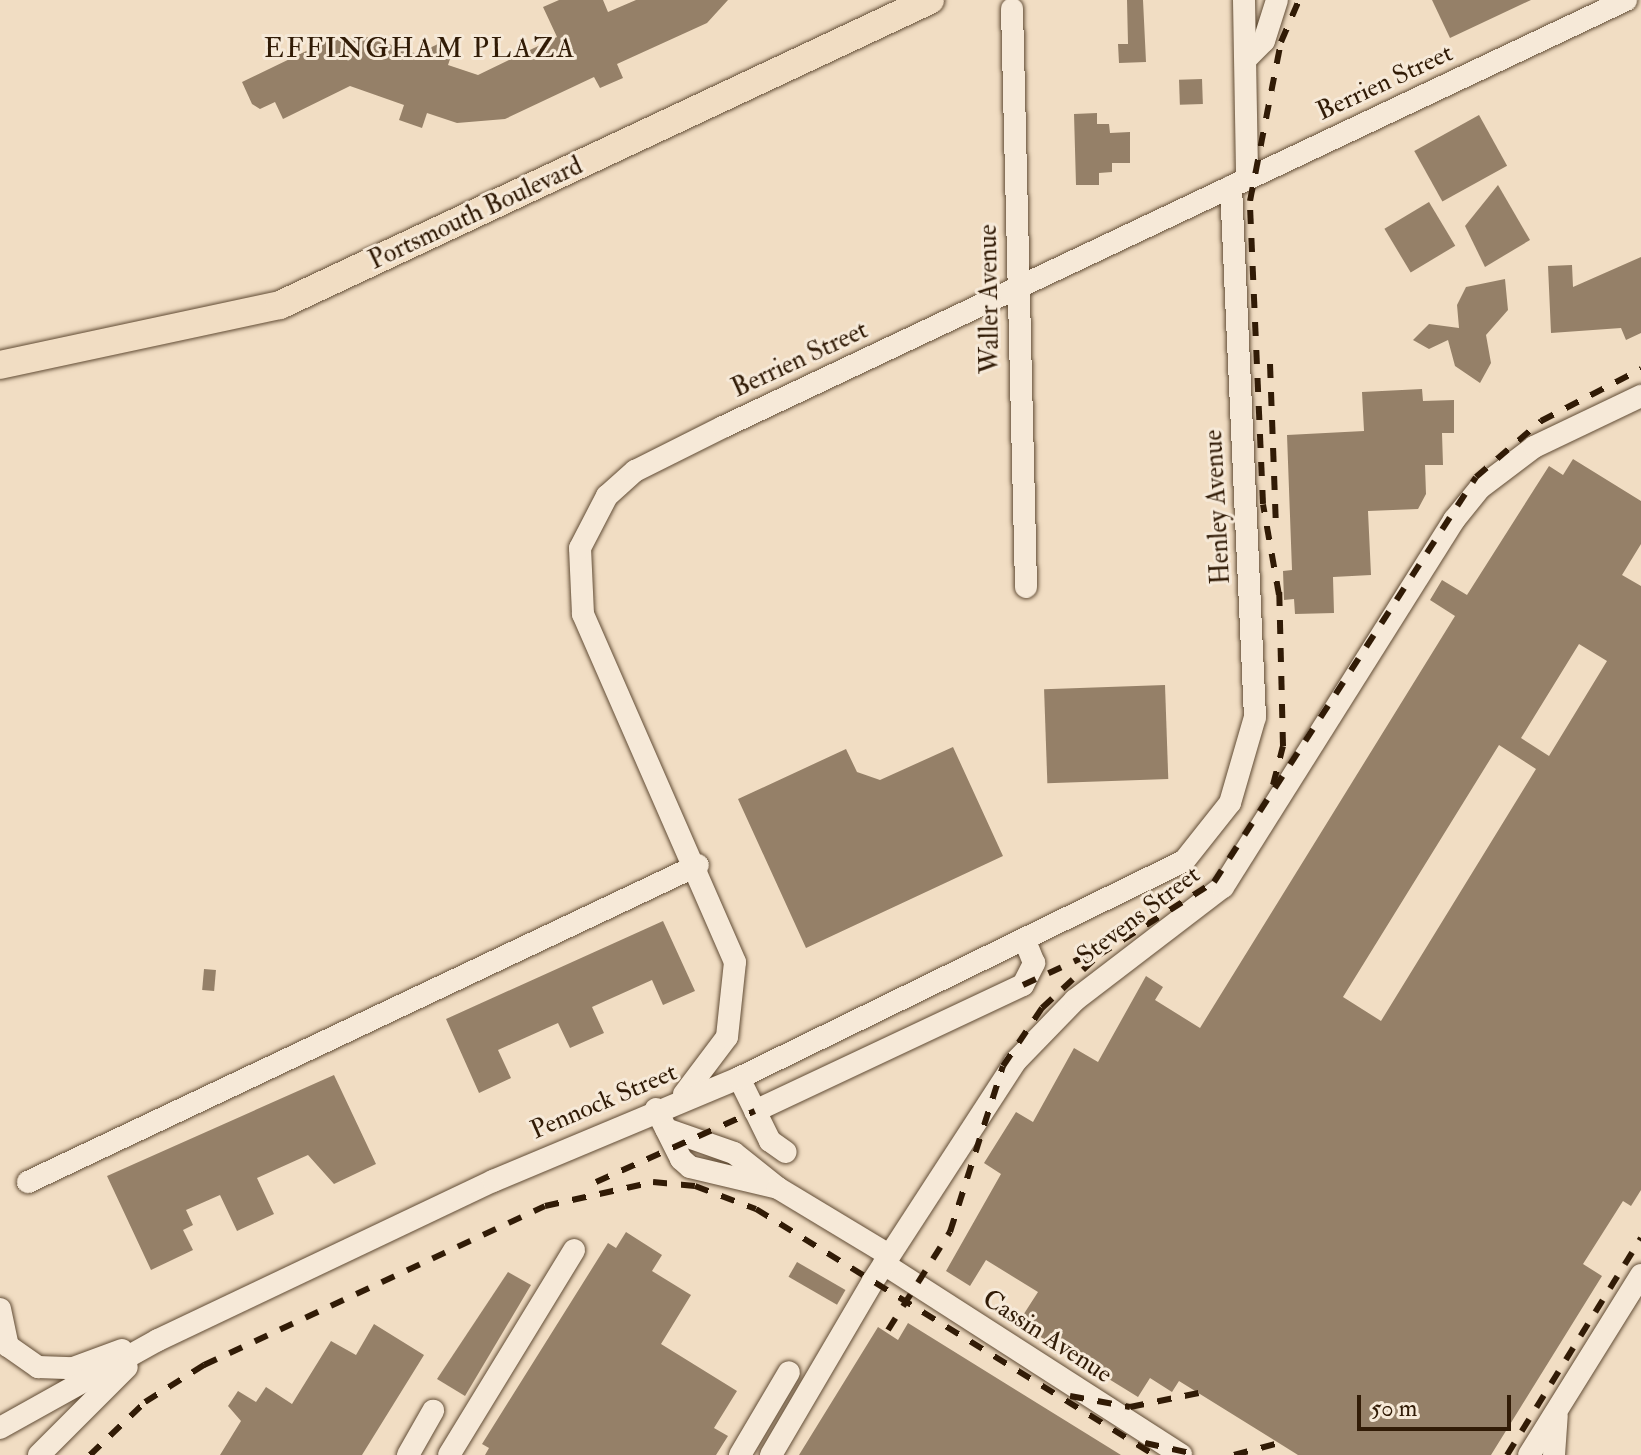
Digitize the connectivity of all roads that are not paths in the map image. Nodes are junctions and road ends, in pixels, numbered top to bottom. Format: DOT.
graph roads {
  1 [pos="930,0"];
  2 [pos="1244,0"];
  3 [pos="1277,0"];
  4 [pos="1626,0"];
  5 [pos="1012,9"];
  6 [pos="1246,59"];
  7 [pos="1239,183"];
  8 [pos="1019,289"];
  9 [pos="0,365"];
  10 [pos="1641,396"];
  11 [pos="1026,587"];
  12 [pos="1220,818"];
  13 [pos="698,865"];
  14 [pos="1025,941"];
  15 [pos="739,1078"];
  16 [pos="755,1111"];
  17 [pos="665,1113"];
  18 [pos="786,1152"];
  19 [pos="28,1182"];
  20 [pos="574,1250"];
  21 [pos="887,1259"];
  22 [pos="1641,1275"];
  23 [pos="0,1309"];
  24 [pos="158,1340"];
  25 [pos="789,1372"];
  26 [pos="1563,1402"];
  27 [pos="433,1411"];
  28 [pos="0,1428"];
  29 [pos="39,1455"];
  30 [pos="408,1455"];
  31 [pos="449,1455"];
  32 [pos="740,1455"];
  33 [pos="771,1455"];
  34 [pos="1181,1455"];
  35 [pos="1529,1455"];
  36 [pos="1554,1455"];
  1 -- 9 [label="main road, Portsmouth Boulevard"];
  2 -- 6 [label="street, Henley Avenue"];
  3 -- 6 [label="street"];
  4 -- 7 [label="street, Berrien Street"];
  5 -- 8 [label="street, Waller Avenue"];
  6 -- 7 [label="street, Henley Avenue"];
  7 -- 8 [label="street, Berrien Street"];
  7 -- 12 [label="street, Henley Avenue"];
  8 -- 11 [label="street, Waller Avenue"];
  8 -- 13 [label="street, Berrien Street"];
  10 -- 21 [label="street, Stevens Street"];
  12 -- 14 [label="street, Pennock Street"];
  13 -- 17 [label="street, Berrien Street"];
  13 -- 19 [label="street"];
  14 -- 15 [label="street, Pennock Street"];
  14 -- 16 [label="street"];
  15 -- 16 [label="street"];
  15 -- 17 [label="street, Pennock Street"];
  16 -- 18 [label="street"];
  17 -- 21 [label="street, Cassin Avenue"];
  17 -- 24 [label="street, Pennock Street"];
  20 -- 31 [label="street"];
  21 -- 33 [label="street, Stevens Street"];
  21 -- 34 [label="street, Cassin Avenue"];
  22 -- 26 [label="street"];
  23 -- 24 [label="street"];
  24 -- 28 [label="street, Pennock Street"];
  24 -- 29 [label="street"];
  25 -- 32 [label="street"];
  26 -- 35 [label="street"];
  26 -- 36 [label="street"];
  27 -- 30 [label="street"];
}
